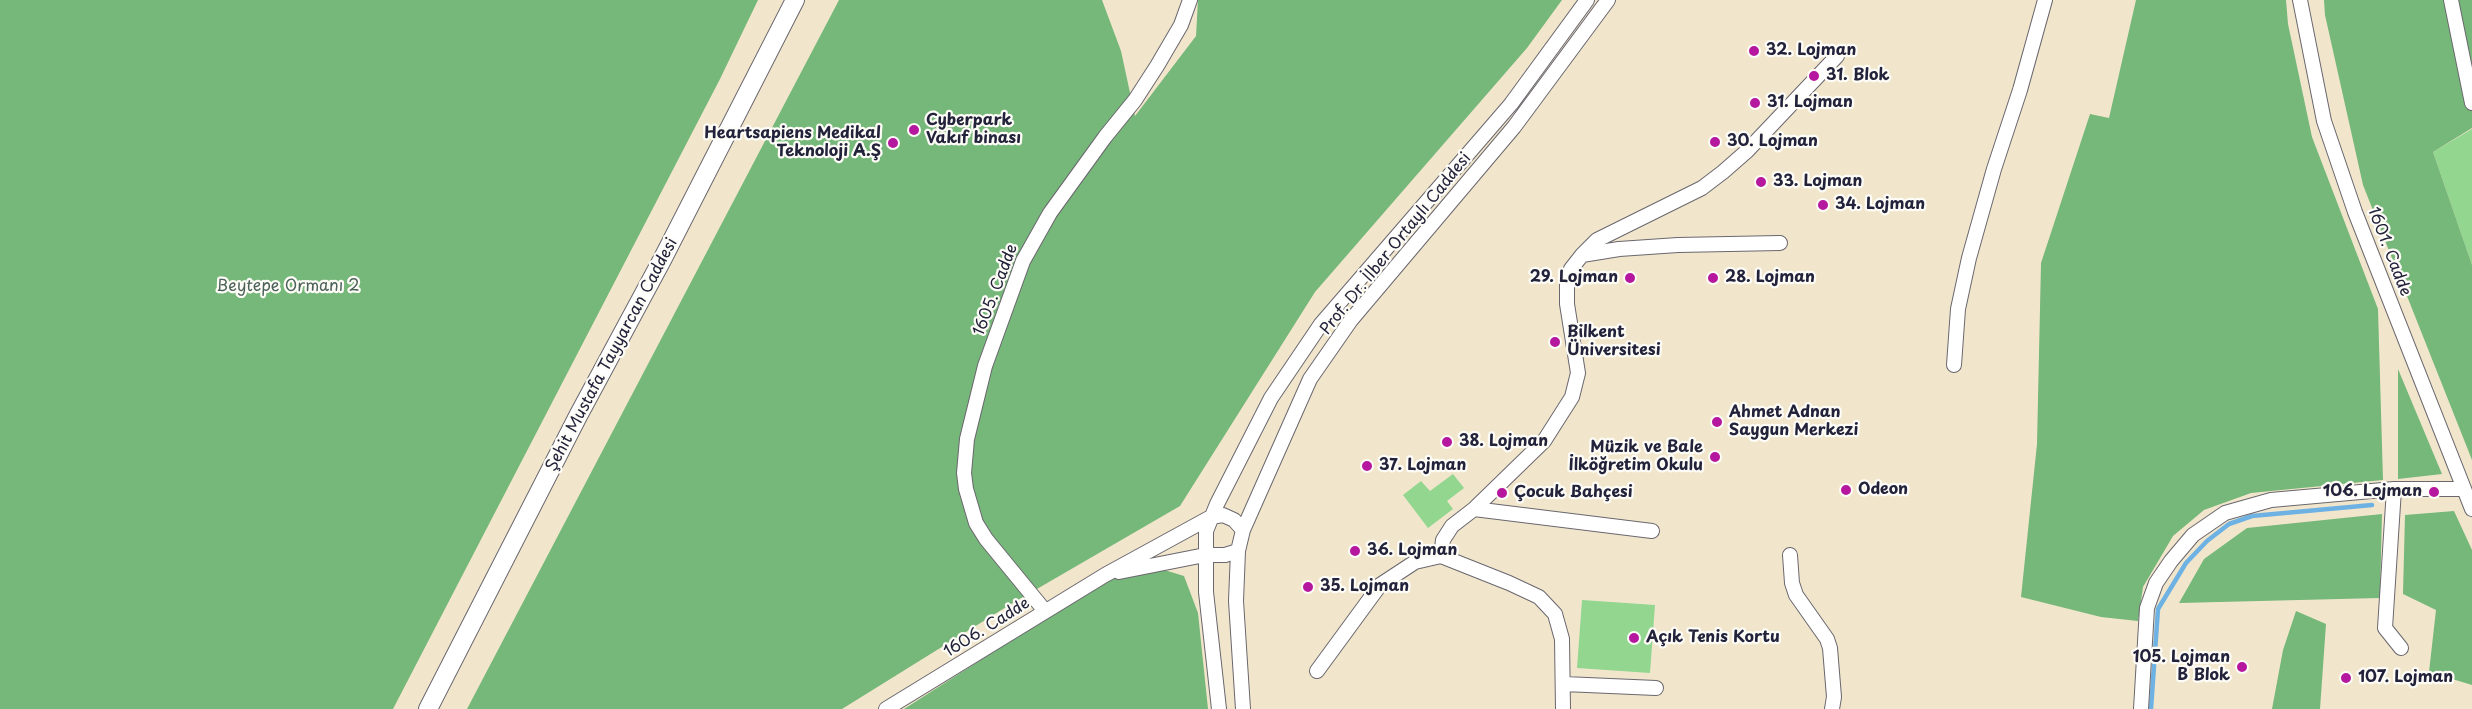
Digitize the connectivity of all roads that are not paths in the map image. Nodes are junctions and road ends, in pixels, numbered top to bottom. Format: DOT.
graph roads {
  1 [pos="795,0"];
  2 [pos="1190,0"];
  3 [pos="1587,0"];
  4 [pos="1608,0"];
  5 [pos="2045,0"];
  6 [pos="2300,0"];
  7 [pos="2451,0"];
  8 [pos="1837,56"];
  9 [pos="2472,103"];
  10 [pos="1780,243"];
  11 [pos="1582,255"];
  12 [pos="1954,365"];
  13 [pos="2394,489"];
  14 [pos="2463,489"];
  15 [pos="1474,509"];
  16 [pos="2472,509"];
  17 [pos="1211,517"];
  18 [pos="1242,530"];
  19 [pos="1652,531"];
  20 [pos="1238,551"];
  21 [pos="1205,555"];
  22 [pos="1790,555"];
  23 [pos="1441,556"];
  24 [pos="1105,575"];
  25 [pos="1046,611"];
  26 [pos="2401,648"];
  27 [pos="1317,671"];
  28 [pos="1564,684"];
  29 [pos="1656,688"];
  30 [pos="428,709"];
  31 [pos="886,709"];
  32 [pos="1219,709"];
  33 [pos="1243,709"];
  34 [pos="1563,709"];
  35 [pos="1832,709"];
  36 [pos="2140,709"];
  1 -- 30 [label="main road, Şehit Mustafa Tayyarcan Caddesi"];
  2 -- 25 [label="street, 1605. Cadde"];
  3 -- 17 [label="street, Prof. Dr. İlber Ortaylı Caddesi"];
  4 -- 18 [label="street, Prof. Dr. İlber Ortaylı Caddesi"];
  5 -- 12 [label="street"];
  6 -- 14 [label="street, 1601. Cadde"];
  7 -- 9 [label="street"];
  8 -- 11 [label="street"];
  10 -- 11 [label="street"];
  11 -- 15 [label="street"];
  13 -- 14 [label="street"];
  13 -- 26 [label="street"];
  13 -- 36 [label="street"];
  14 -- 16 [label="street, 1601. Cadde"];
  15 -- 19 [label="street"];
  15 -- 23 [label="street"];
  17 -- 18 [label="street"];
  17 -- 21 [label="street, Prof. Dr. İlber Ortaylı Caddesi"];
  17 -- 24 [label="street, 1606. Cadde"];
  18 -- 20 [label="street, Prof. Dr. İlber Ortaylı Caddesi"];
  20 -- 21 [label="street"];
  20 -- 33 [label="street, Prof. Dr. İlber Ortaylı Caddesi"];
  21 -- 24 [label="street, 1606. Cadde"];
  21 -- 32 [label="street, Prof. Dr. İlber Ortaylı Caddesi"];
  22 -- 35 [label="street"];
  23 -- 27 [label="street"];
  23 -- 28 [label="street"];
  24 -- 25 [label="street, 1606. Cadde"];
  25 -- 31 [label="street, 1606. Cadde"];
  28 -- 29 [label="street"];
  28 -- 34 [label="street"];
}
